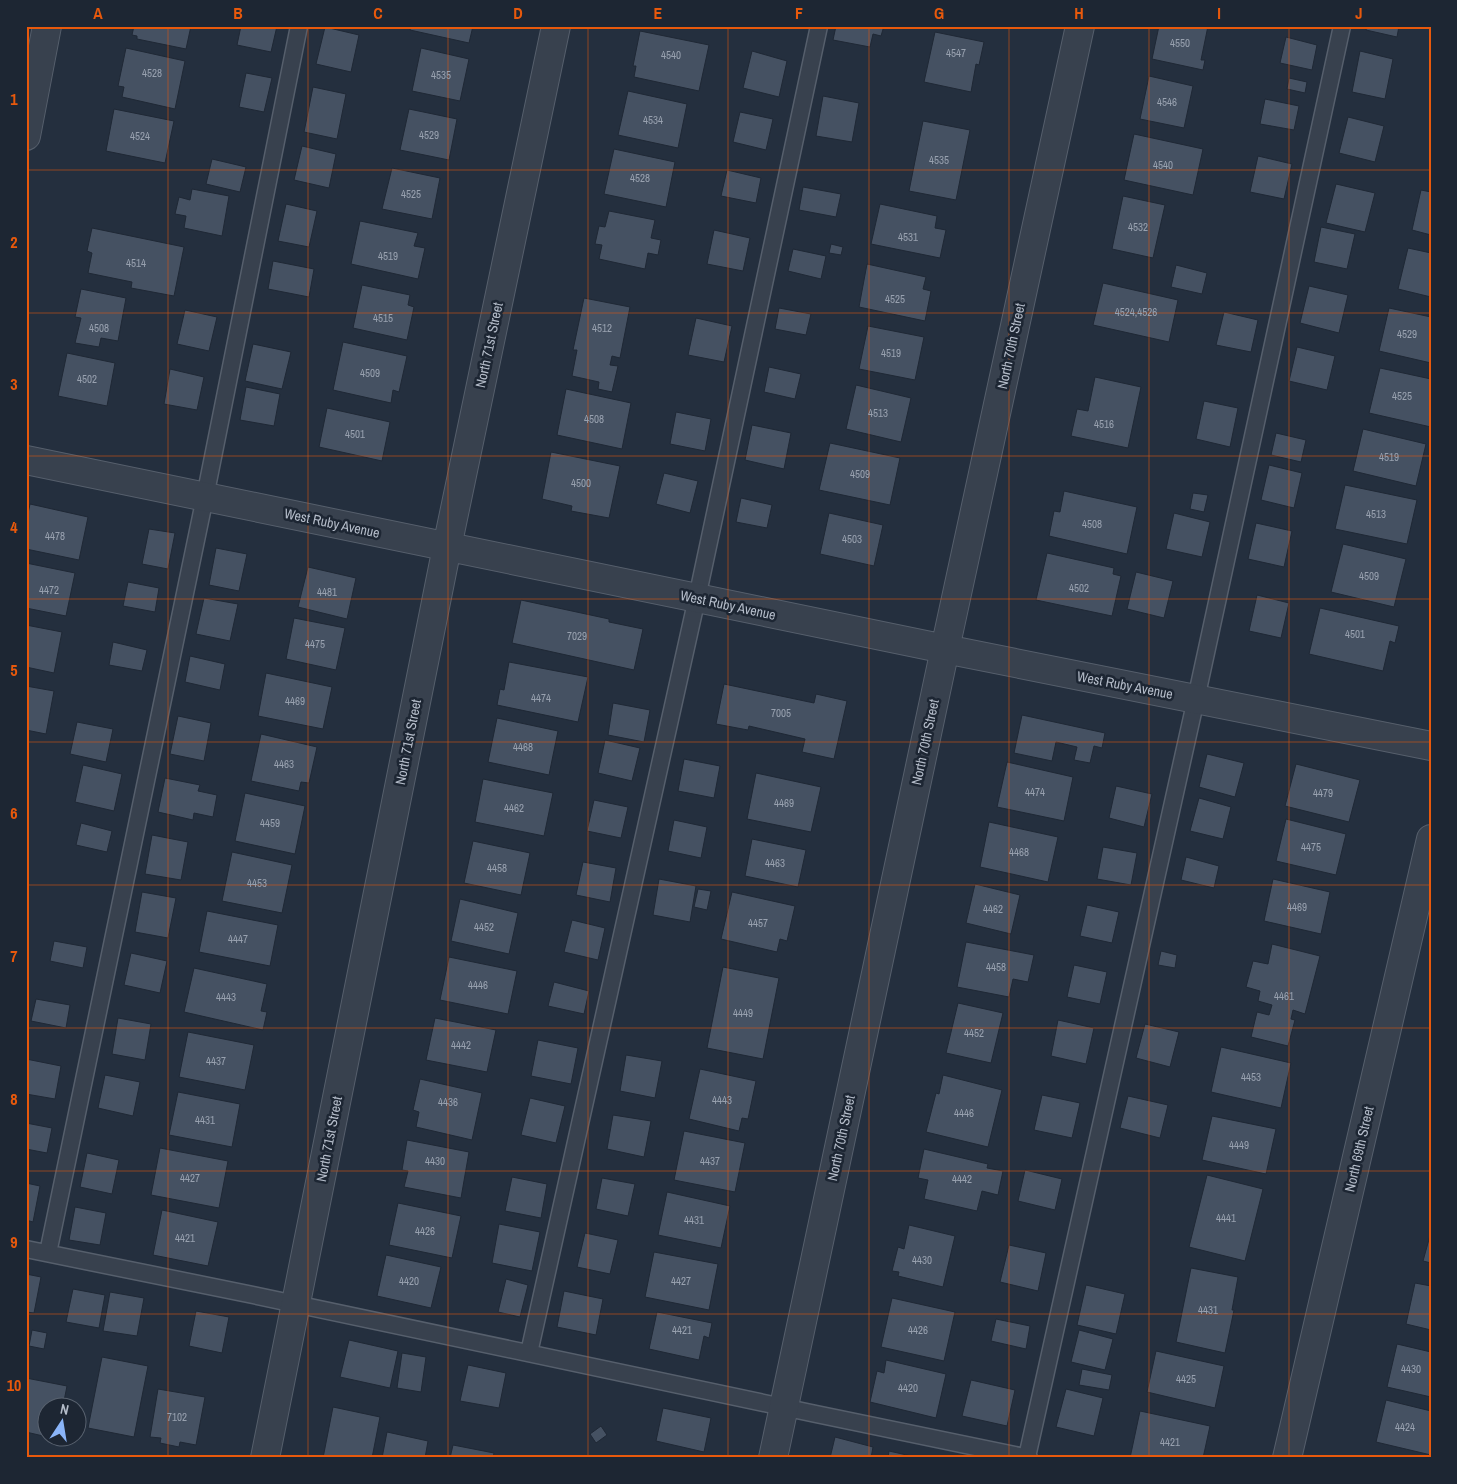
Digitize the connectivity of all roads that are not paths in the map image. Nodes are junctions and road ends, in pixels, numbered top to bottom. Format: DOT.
graph roads {
  1 [pos="47,26"];
  2 [pos="299,26"];
  3 [pos="556,26"];
  4 [pos="819,26"];
  5 [pos="1080,26"];
  6 [pos="1342,26"];
  7 [pos="26,136"];
  8 [pos="26,460"];
  9 [pos="205,497"];
  10 [pos="447,547"];
  11 [pos="697,598"];
  12 [pos="945,649"];
  13 [pos="1196,699"];
  14 [pos="1431,746"];
  15 [pos="1431,839"];
  16 [pos="26,1249"];
  17 [pos="48,1253"];
  18 [pos="296,1304"];
  19 [pos="529,1353"];
  20 [pos="784,1407"];
  21 [pos="265,1458"];
  22 [pos="773,1458"];
  23 [pos="1028,1458"];
  24 [pos="1287,1458"];
  1 -- 7 [label="street"];
  2 -- 9 [label="lane"];
  3 -- 10 [label="street, North 71st Street"];
  4 -- 11 [label="lane"];
  5 -- 12 [label="street, North 70th Street"];
  6 -- 13 [label="lane"];
  8 -- 9 [label="street, West Ruby Avenue"];
  9 -- 10 [label="street, West Ruby Avenue"];
  9 -- 17 [label="lane"];
  10 -- 11 [label="street, West Ruby Avenue"];
  10 -- 18 [label="street, North 71st Street"];
  11 -- 12 [label="street, West Ruby Avenue"];
  11 -- 19 [label="lane"];
  12 -- 13 [label="street, West Ruby Avenue"];
  12 -- 20 [label="street, North 70th Street"];
  13 -- 14 [label="street, West Ruby Avenue"];
  13 -- 23 [label="lane"];
  15 -- 24 [label="street, North 69th Street"];
  16 -- 17 [label="lane"];
  17 -- 18 [label="lane"];
  18 -- 19 [label="lane"];
  18 -- 21 [label="street, North 71st Street"];
  19 -- 20 [label="lane"];
  20 -- 22 [label="street, North 70th Street"];
  20 -- 23 [label="lane"];
}
